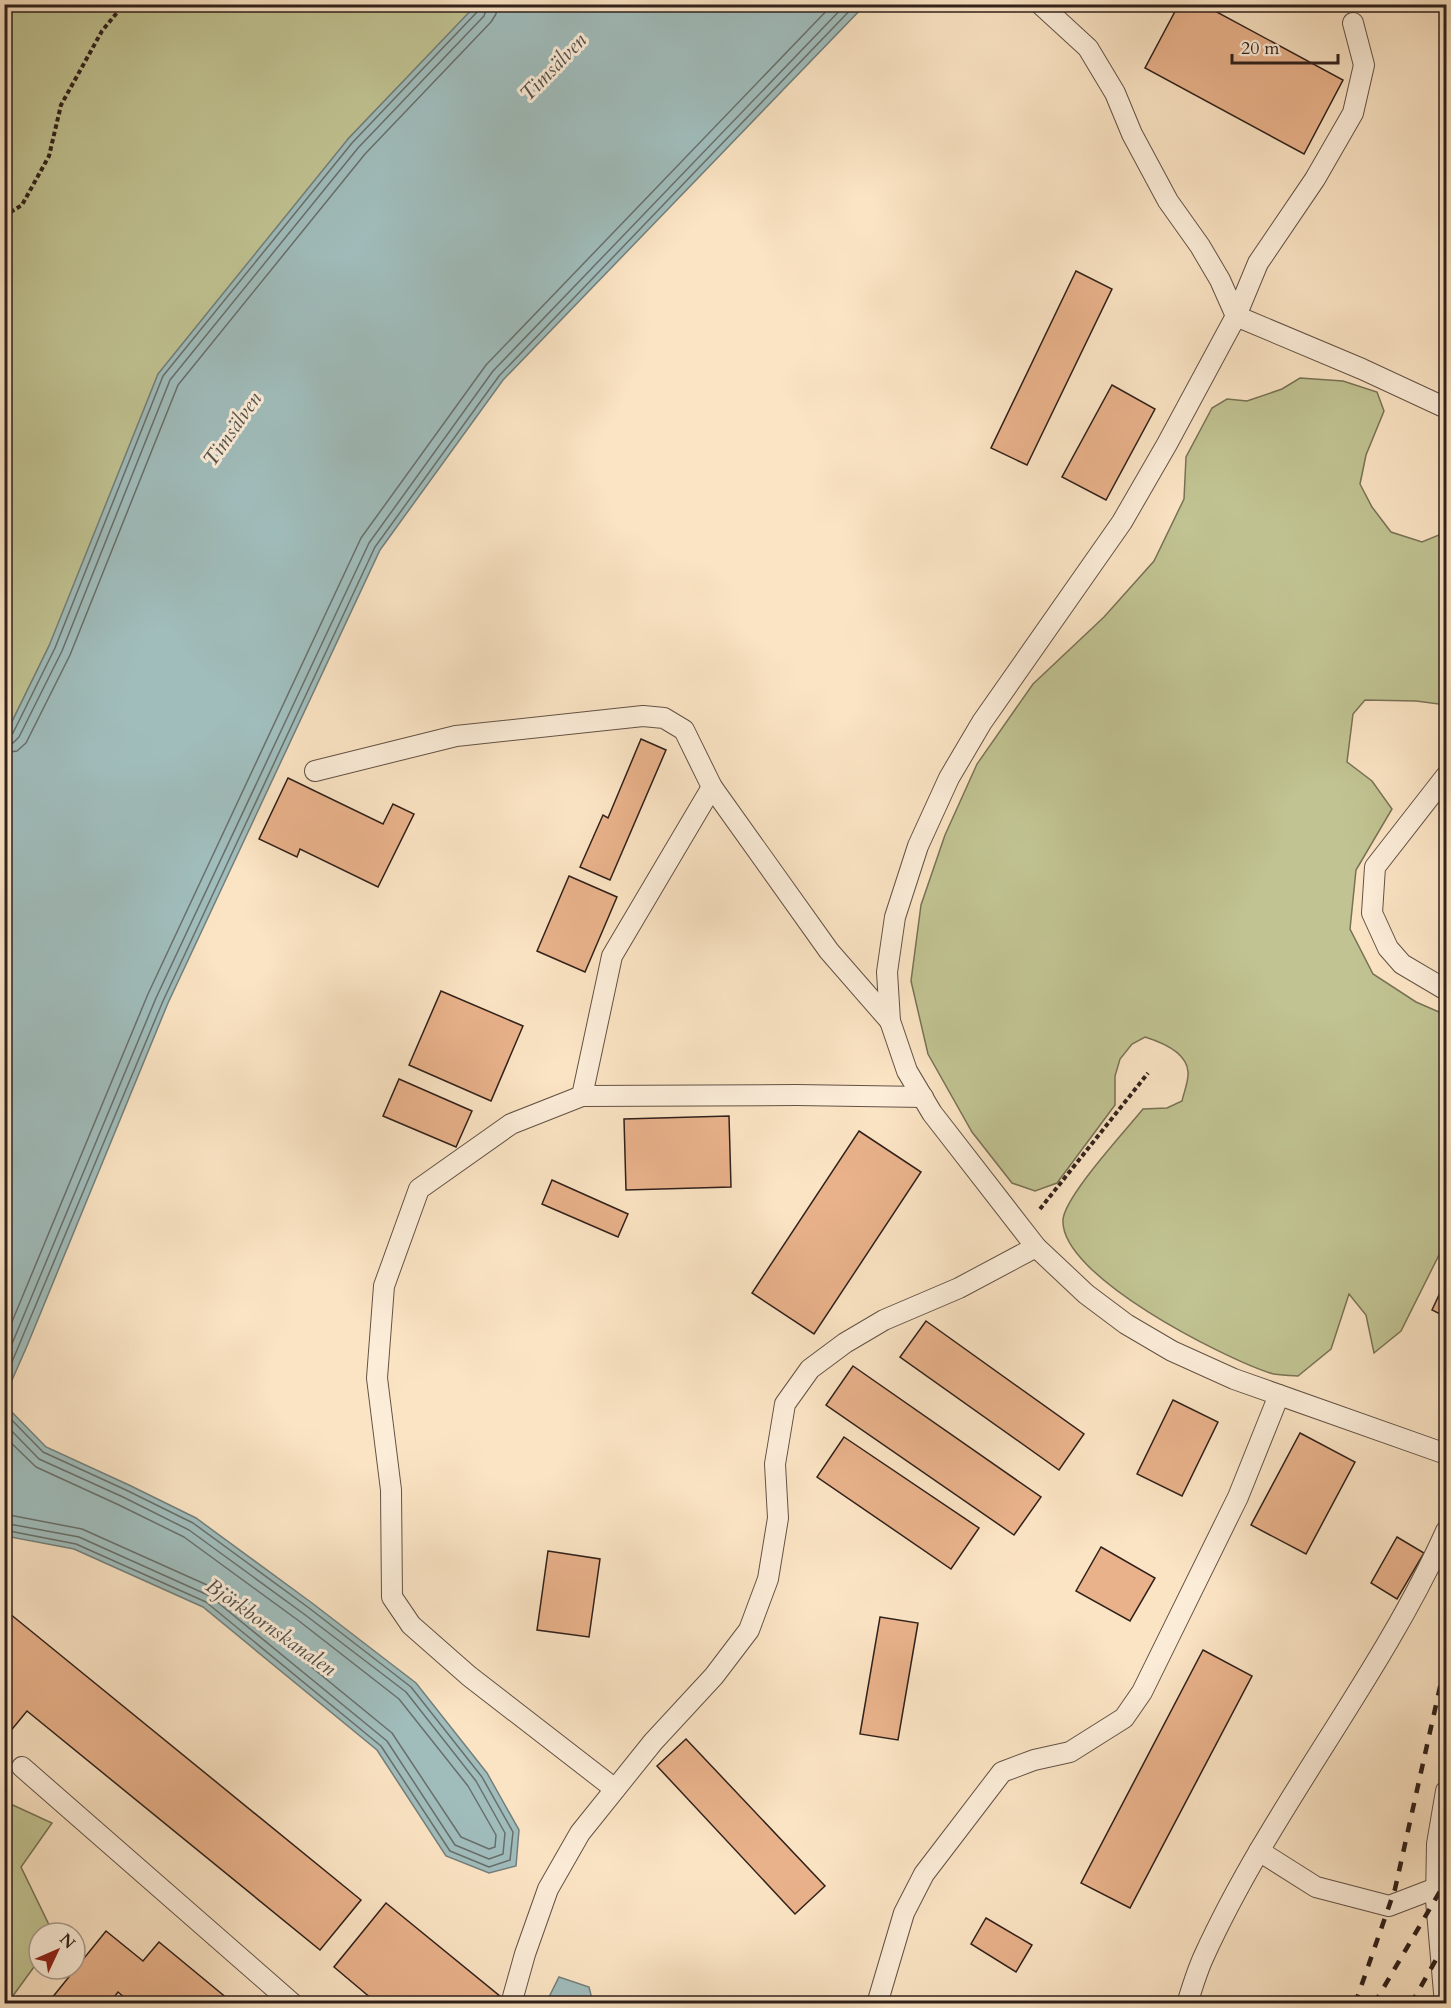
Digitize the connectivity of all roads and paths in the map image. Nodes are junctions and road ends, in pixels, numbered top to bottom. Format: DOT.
graph roads {
  1 [pos="124,4"];
  2 [pos="1040,4"];
  3 [pos="1353,23"];
  4 [pos="4,216"];
  5 [pos="1236,316"];
  6 [pos="1446,408"];
  7 [pos="315,771"];
  8 [pos="1446,776"];
  9 [pos="712,787"];
  10 [pos="1446,990"];
  11 [pos="890,1021"];
  12 [pos="1148,1073"];
  13 [pos="582,1096"];
  14 [pos="923,1097"];
  15 [pos="1023,1231"];
  16 [pos="1036,1247"];
  17 [pos="1279,1395"];
  18 [pos="1446,1454"];
  19 [pos="1446,1531"];
  20 [pos="22,1767"];
  21 [pos="615,1789"];
  22 [pos="1446,1791"];
  23 [pos="1259,1851"];
  24 [pos="1436,1888"];
  25 [pos="293,2004"];
  26 [pos="511,2004"];
  27 [pos="876,2004"];
  28 [pos="1187,2004"];
  29 [pos="1445,2004"];
  1 -- 4 [label="path"];
  2 -- 5 [label="lane"];
  3 -- 5 [label="lane"];
  5 -- 6 [label="lane"];
  5 -- 11 [label="lane"];
  7 -- 9 [label="lane"];
  8 -- 10 [label="lane"];
  9 -- 11 [label="lane"];
  9 -- 13 [label="lane"];
  11 -- 14 [label="lane"];
  12 -- 15 [label="path"];
  13 -- 14 [label="lane"];
  13 -- 21 [label="lane"];
  14 -- 15 [label="lane"];
  15 -- 16 [label="lane"];
  16 -- 17 [label="lane"];
  16 -- 21 [label="lane"];
  17 -- 18 [label="lane"];
  17 -- 27 [label="lane"];
  19 -- 23 [label="lane"];
  20 -- 25 [label="lane"];
  21 -- 26 [label="lane"];
  22 -- 24 [label="lane"];
  23 -- 24 [label="lane"];
  23 -- 28 [label="lane"];
  24 -- 29 [label="lane"];
}
